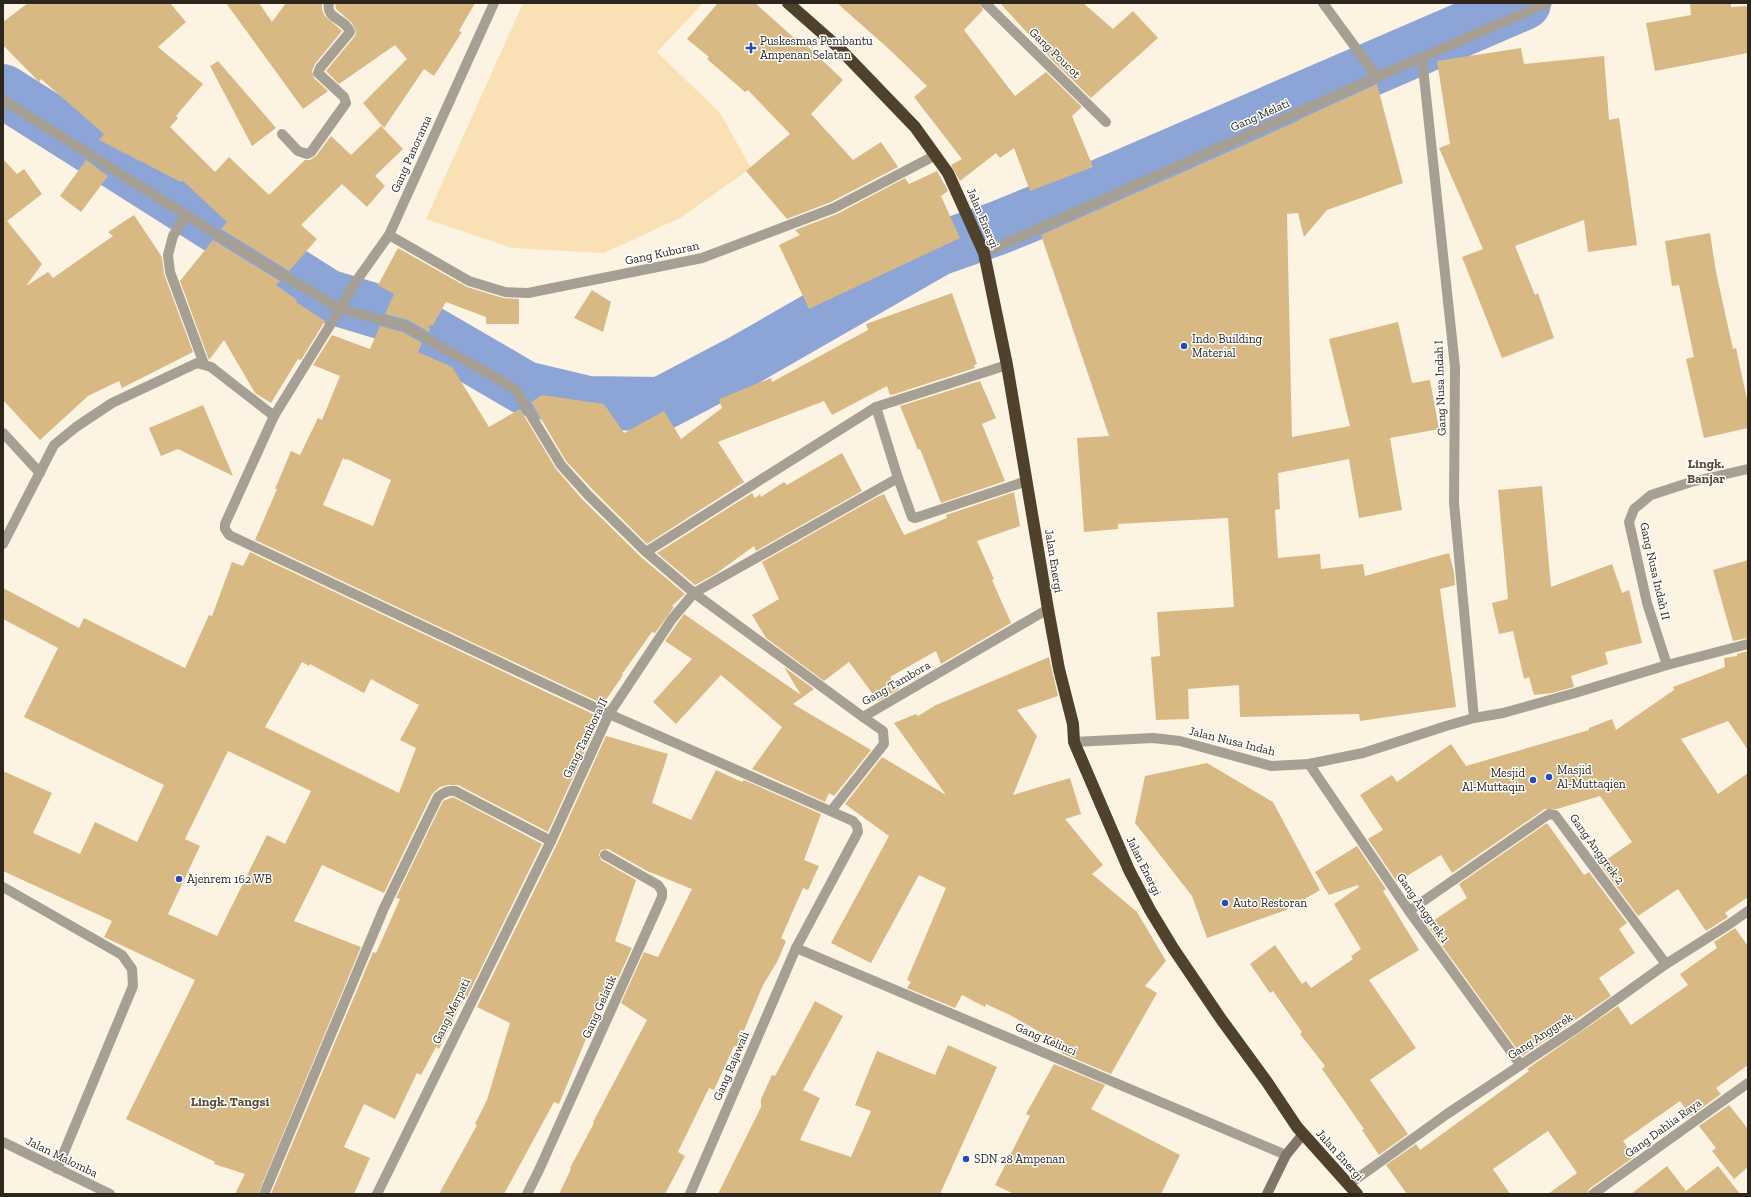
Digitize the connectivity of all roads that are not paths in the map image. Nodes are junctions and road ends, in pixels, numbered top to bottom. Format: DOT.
graph roads {
  1 [pos="329,3"];
  2 [pos="494,3"];
  3 [pos="788,3"];
  4 [pos="985,3"];
  5 [pos="1323,3"];
  6 [pos="1547,3"];
  7 [pos="1422,58"];
  8 [pos="1375,74"];
  9 [pos="3,100"];
  10 [pos="1106,122"];
  11 [pos="282,134"];
  12 [pos="934,156"];
  13 [pos="186,215"];
  14 [pos="389,235"];
  15 [pos="983,251"];
  16 [pos="340,309"];
  17 [pos="204,364"];
  18 [pos="1007,364"];
  19 [pos="876,407"];
  20 [pos="274,416"];
  21 [pos="3,434"];
  22 [pos="1748,469"];
  23 [pos="40,473"];
  24 [pos="898,478"];
  25 [pos="1027,481"];
  26 [pos="3,544"];
  27 [pos="646,552"];
  28 [pos="694,593"];
  29 [pos="1048,609"];
  30 [pos="1748,644"];
  31 [pos="1667,665"];
  32 [pos="609,714"];
  33 [pos="863,717"];
  34 [pos="1474,718"];
  35 [pos="1074,742"];
  36 [pos="1309,764"];
  37 [pos="831,811"];
  38 [pos="551,841"];
  39 [pos="605,855"];
  40 [pos="3,888"];
  41 [pos="1409,911"];
  42 [pos="1748,911"];
  43 [pos="796,948"];
  44 [pos="1666,964"];
  45 [pos="1520,1064"];
  46 [pos="1748,1083"];
  47 [pos="1302,1134"];
  48 [pos="3,1142"];
  49 [pos="1286,1155"];
  50 [pos="57,1169"];
  51 [pos="1348,1185"];
  52 [pos="110,1194"];
  53 [pos="264,1194"];
  54 [pos="377,1194"];
  55 [pos="527,1194"];
  56 [pos="690,1194"];
  57 [pos="1267,1194"];
  58 [pos="1357,1194"];
  59 [pos="1593,1194"];
  1 -- 11 [label="street"];
  2 -- 14 [label="street, Gang Panorama"];
  3 -- 12 [label="highway, Jalan Energi"];
  4 -- 10 [label="street, Gang Poucot"];
  5 -- 8 [label="street"];
  6 -- 7 [label="street, Gang Melati"];
  7 -- 8 [label="street, Gang Melati"];
  7 -- 34 [label="street, Gang Nusa Indah I"];
  8 -- 15 [label="street, Gang Melati"];
  9 -- 13 [label="street"];
  12 -- 14 [label="street, Gang Kuburan"];
  12 -- 15 [label="highway, Jalan Energi"];
  13 -- 16 [label="street"];
  13 -- 17 [label="street"];
  14 -- 16 [label="street, Gang Panorama"];
  15 -- 18 [label="highway, Jalan Energi"];
  16 -- 20 [label="street, Gang Panorama"];
  16 -- 27 [label="street"];
  17 -- 20 [label="street"];
  17 -- 23 [label="street"];
  18 -- 19 [label="street"];
  18 -- 25 [label="highway, Jalan Energi"];
  19 -- 24 [label="street"];
  19 -- 27 [label="street"];
  20 -- 32 [label="street, Gang Panorama"];
  21 -- 23 [label="street"];
  22 -- 31 [label="street, Gang Nusa Indah II"];
  23 -- 26 [label="street"];
  24 -- 25 [label="street"];
  24 -- 28 [label="street"];
  25 -- 29 [label="highway, Jalan Energi"];
  27 -- 28 [label="street"];
  28 -- 32 [label="street, Gang Tambora II"];
  28 -- 33 [label="street"];
  29 -- 33 [label="street, Gang Tambora"];
  29 -- 35 [label="highway, Jalan Energi"];
  30 -- 31 [label="street"];
  31 -- 34 [label="street"];
  32 -- 37 [label="street, Gang Panorama"];
  32 -- 38 [label="street, Gang Tambora II"];
  33 -- 37 [label="street, Gang Tambora"];
  34 -- 36 [label="street, Jalan Nusa Indah"];
  35 -- 36 [label="street, Jalan Nusa Indah"];
  35 -- 47 [label="highway, Jalan Energi"];
  36 -- 41 [label="street, Gang Anggrek 1"];
  37 -- 43 [label="street, Gang Rajawali"];
  38 -- 53 [label="street"];
  38 -- 54 [label="street, Gang Merpati"];
  39 -- 55 [label="street, Gang Gelatik"];
  40 -- 50 [label="street"];
  41 -- 44 [label="street, Gang Anggrek 2"];
  41 -- 45 [label="street, Gang Anggrek 1"];
  42 -- 44 [label="street, Gang Anggrek"];
  43 -- 49 [label="street, Gang Kelinci"];
  43 -- 56 [label="street, Gang Rajawali"];
  44 -- 45 [label="street, Gang Anggrek"];
  45 -- 51 [label="street, Gang Anggrek"];
  46 -- 59 [label="street, Gang Dahlia Raya"];
  47 -- 49 [label="street, Jalan Energi"];
  47 -- 51 [label="highway, Jalan Energi"];
  48 -- 50 [label="street, Jalan Malomba"];
  49 -- 57 [label="street, Jalan Energi"];
  50 -- 52 [label="street, Jalan Malomba"];
  51 -- 58 [label="highway, Jalan Energi"];
}
